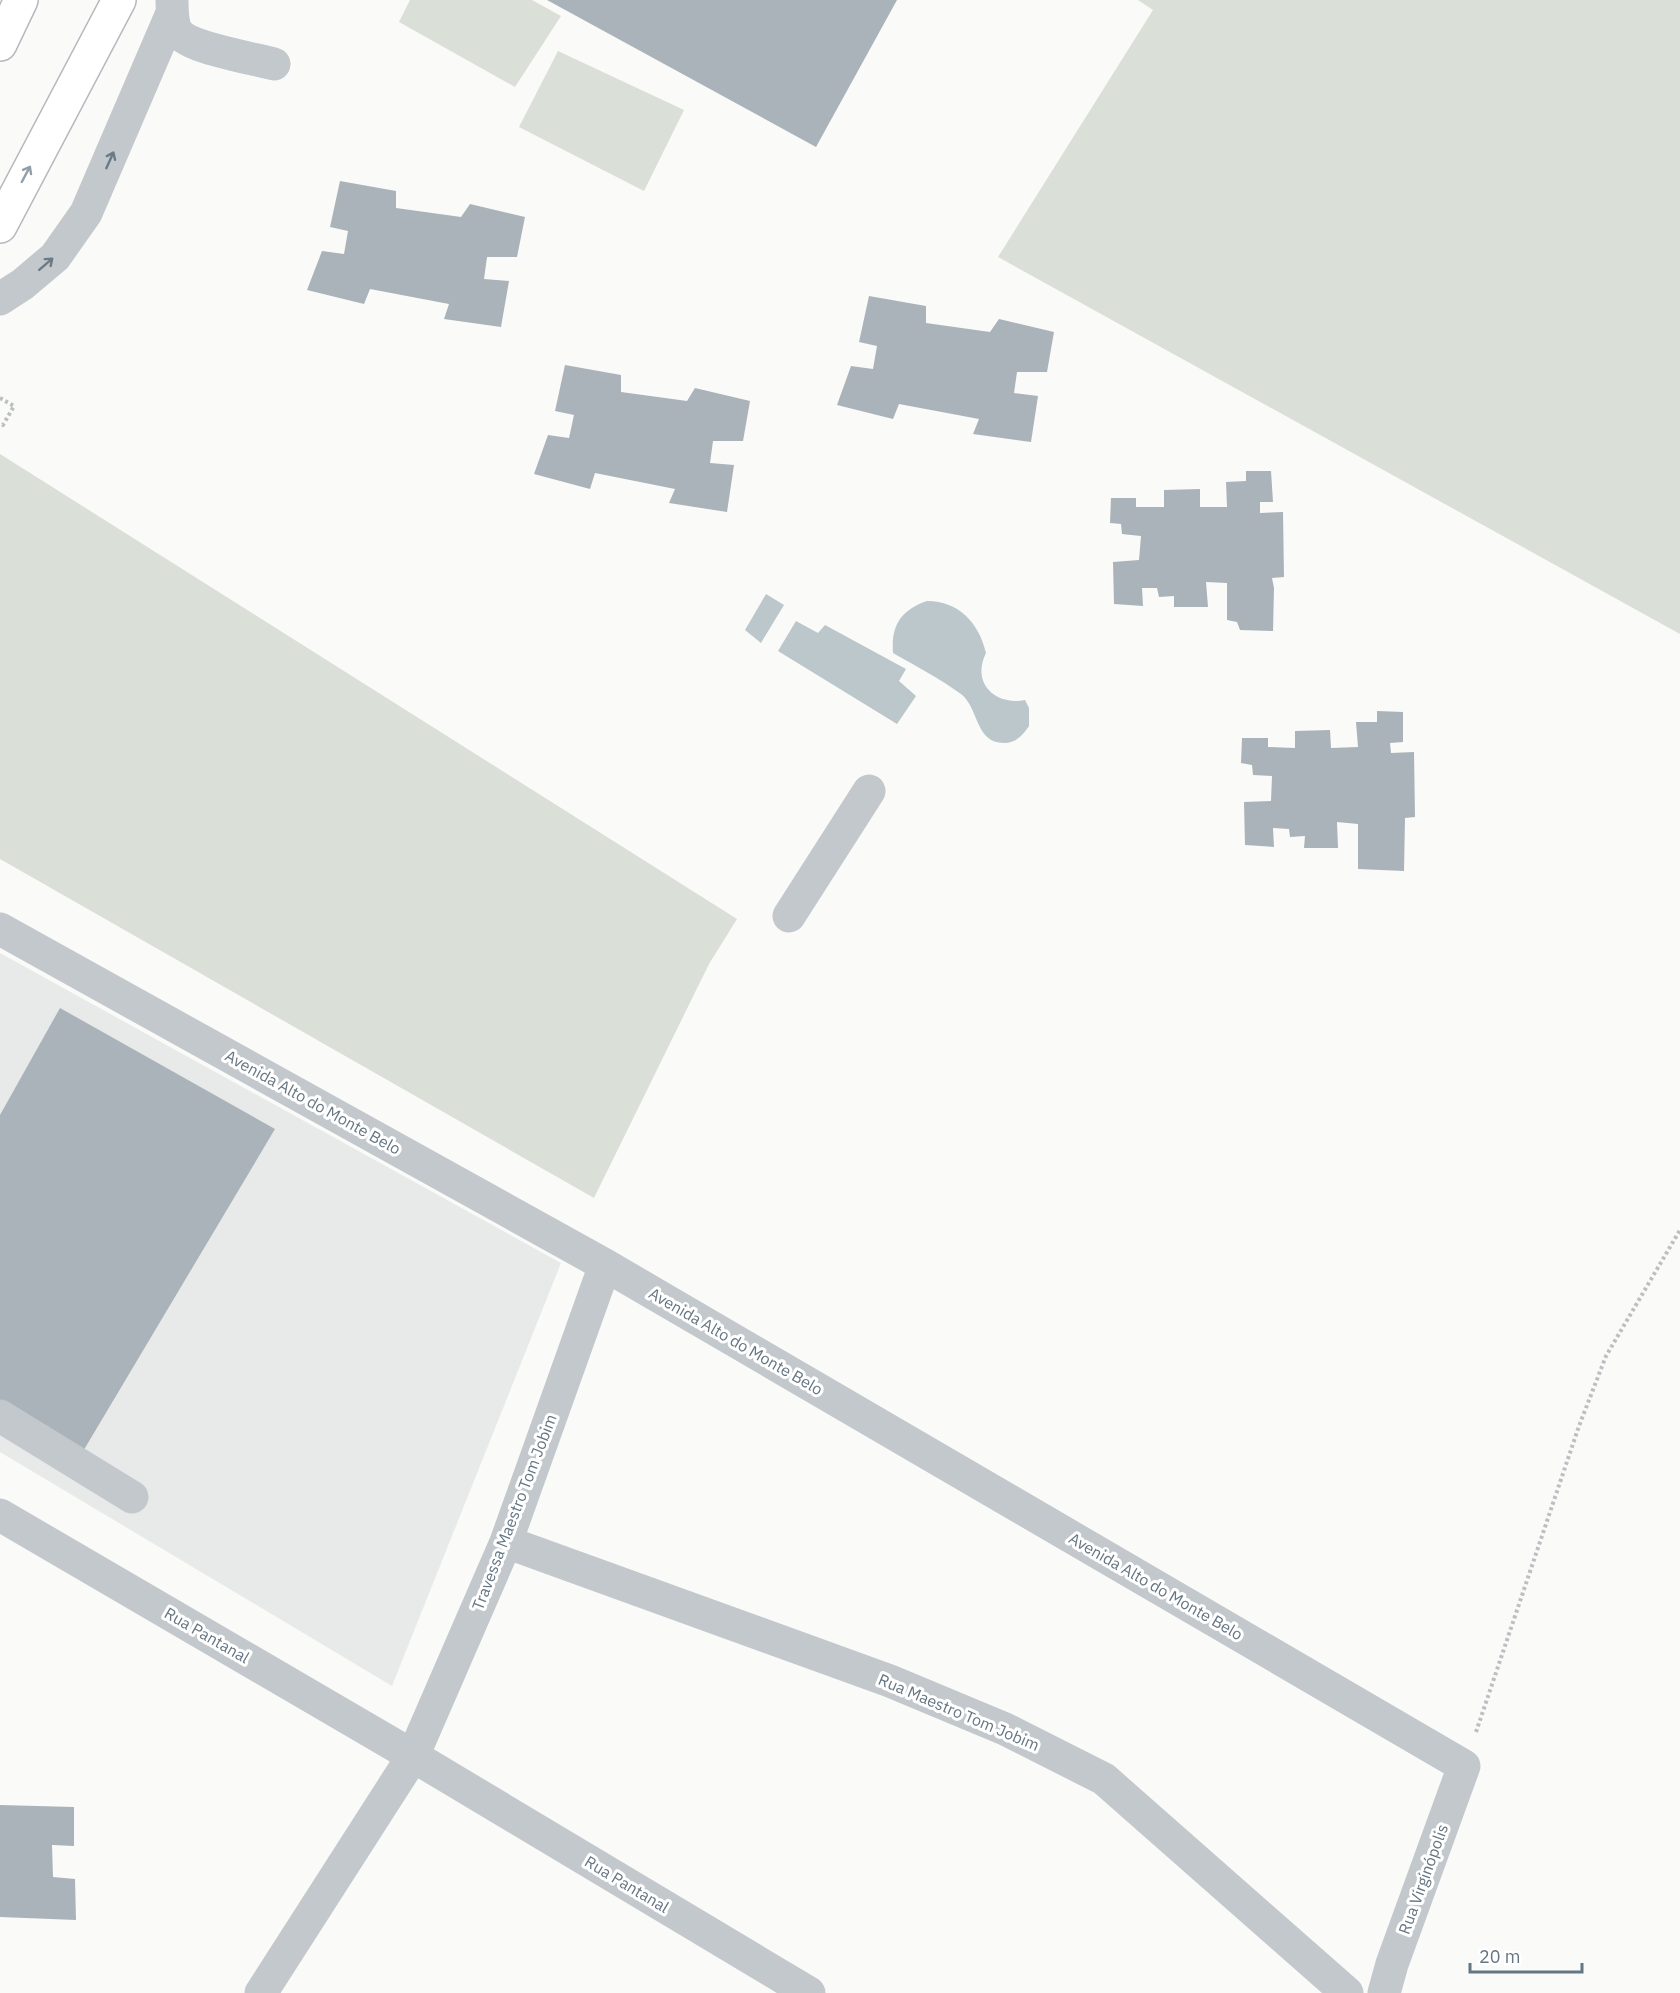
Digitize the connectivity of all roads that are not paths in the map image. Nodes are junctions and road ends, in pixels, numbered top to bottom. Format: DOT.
graph roads {
  1 [pos="21,0"];
  2 [pos="119,0"];
  3 [pos="172,6"];
  4 [pos="0,44"];
  5 [pos="274,64"];
  6 [pos="0,226"];
  7 [pos="0,300"];
  8 [pos="869,791"];
  9 [pos="789,916"];
  10 [pos="0,929"];
  11 [pos="605,1264"];
  12 [pos="0,1416"];
  13 [pos="132,1497"];
  14 [pos="0,1515"];
  15 [pos="506,1542"];
  16 [pos="413,1756"];
  17 [pos="1464,1766"];
  18 [pos="261,1993"];
  19 [pos="809,1993"];
  20 [pos="1347,1993"];
  21 [pos="1384,1993"];
  1 -- 4 [label="main road"];
  6 -- 2 [label="main road, one-way"];
  3 -- 5 [label="street"];
  7 -- 3 [label="street, one-way"];
  8 -- 9 [label="street"];
  10 -- 11 [label="street, Avenida Alto do Monte Belo"];
  11 -- 15 [label="street, Travessa Maestro Tom Jobim"];
  11 -- 17 [label="street, Avenida Alto do Monte Belo"];
  12 -- 13 [label="street"];
  14 -- 16 [label="street, Rua Pantanal"];
  15 -- 16 [label="street, Travessa Maestro Tom Jobim"];
  15 -- 20 [label="street, Rua Maestro Tom Jobim"];
  16 -- 18 [label="street"];
  16 -- 19 [label="street, Rua Pantanal"];
  17 -- 21 [label="street, Rua Virginópolis"];
}
